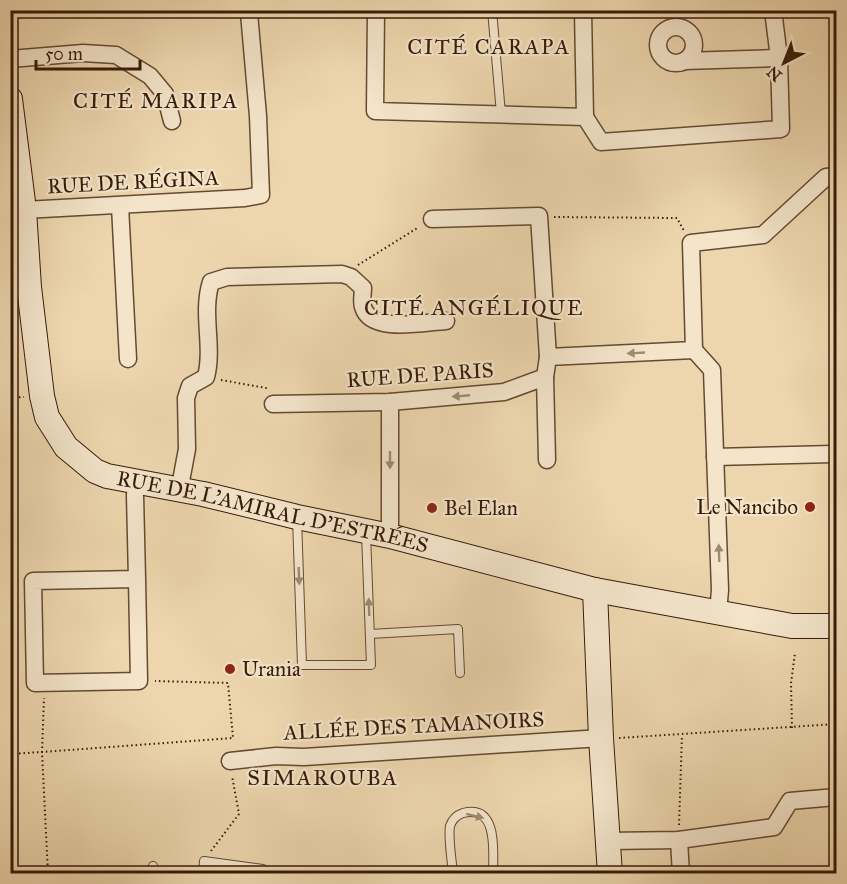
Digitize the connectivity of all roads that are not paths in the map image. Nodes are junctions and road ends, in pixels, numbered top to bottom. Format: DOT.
graph roads {
  1 [pos="246,10"];
  2 [pos="376,10"];
  3 [pos="492,10"];
  4 [pos="583,10"];
  5 [pos="773,10"];
  6 [pos="779,58"];
  7 [pos="10,59"];
  8 [pos="684,61"];
  9 [pos="10,99"];
  10 [pos="501,114"];
  11 [pos="585,117"];
  12 [pos="172,121"];
  13 [pos="13,138"];
  14 [pos="837,176"];
  15 [pos="120,206"];
  16 [pos="24,210"];
  17 [pos="432,219"];
  18 [pos="20,288"];
  19 [pos="446,321"];
  20 [pos="694,350"];
  21 [pos="548,357"];
  22 [pos="128,359"];
  23 [pos="545,377"];
  24 [pos="390,402"];
  25 [pos="273,404"];
  26 [pos="833,454"];
  27 [pos="715,457"];
  28 [pos="547,460"];
  29 [pos="136,481"];
  30 [pos="177,489"];
  31 [pos="297,518"];
  32 [pos="366,531"];
  33 [pos="390,536"];
  34 [pos="137,579"];
  35 [pos="596,590"];
  36 [pos="718,612"];
  37 [pos="837,626"];
  38 [pos="370,634"];
  39 [pos="460,673"];
  40 [pos="601,738"];
  41 [pos="230,761"];
  42 [pos="837,797"];
  43 [pos="679,840"];
  44 [pos="607,841"];
  45 [pos="203,873"];
  46 [pos="269,873"];
  47 [pos="453,873"];
  48 [pos="493,873"];
  49 [pos="610,873"];
  50 [pos="681,873"];
  1 -- 15 [label="street, RUE DE RÉGINA"];
  2 -- 10 [label="street"];
  3 -- 10 [label="lane"];
  4 -- 11 [label="street"];
  5 -- 6 [label="street"];
  6 -- 8 [label="street"];
  6 -- 11 [label="street"];
  7 -- 12 [label="street"];
  9 -- 13 [label="street, RUE DE L'AMIRAL D'ESTRÉES"];
  10 -- 11 [label="street"];
  13 -- 16 [label="street, RUE DE L'AMIRAL D'ESTRÉES"];
  14 -- 20 [label="street"];
  15 -- 16 [label="street, RUE DE RÉGINA"];
  15 -- 22 [label="street"];
  16 -- 18 [label="street, RUE DE L'AMIRAL D'ESTRÉES"];
  17 -- 21 [label="street"];
  18 -- 29 [label="street, RUE DE L'AMIRAL D'ESTRÉES"];
  19 -- 30 [label="street"];
  20 -- 21 [label="street, one-way"];
  20 -- 27 [label="street"];
  21 -- 23 [label="street"];
  23 -- 24 [label="street, RUE DE PARIS, one-way"];
  23 -- 28 [label="street"];
  24 -- 25 [label="street, RUE DE PARIS"];
  24 -- 33 [label="street, one-way"];
  26 -- 27 [label="street"];
  36 -- 27 [label="street, one-way"];
  29 -- 30 [label="street, RUE DE L'AMIRAL D'ESTRÉES"];
  29 -- 34 [label="street"];
  30 -- 31 [label="street, RUE DE L'AMIRAL D'ESTRÉES"];
  31 -- 32 [label="street, RUE DE L'AMIRAL D'ESTRÉES"];
  31 -- 38 [label="lane, one-way"];
  32 -- 33 [label="street, RUE DE L'AMIRAL D'ESTRÉES"];
  38 -- 32 [label="lane, one-way"];
  33 -- 35 [label="street, RUE DE L'AMIRAL D'ESTRÉES"];
  34 -- 34 [label="street"];
  35 -- 36 [label="street, RUE DE L'AMIRAL D'ESTRÉES"];
  35 -- 40 [label="street"];
  36 -- 37 [label="street, RUE DE L'AMIRAL D'ESTRÉES"];
  38 -- 39 [label="lane"];
  40 -- 41 [label="street, ALLÉE DES TAMANOIRS"];
  40 -- 44 [label="street"];
  42 -- 43 [label="street"];
  43 -- 44 [label="street"];
  43 -- 50 [label="street"];
  44 -- 49 [label="street"];
  45 -- 46 [label="lane"];
  47 -- 48 [label="lane, one-way"];
}
